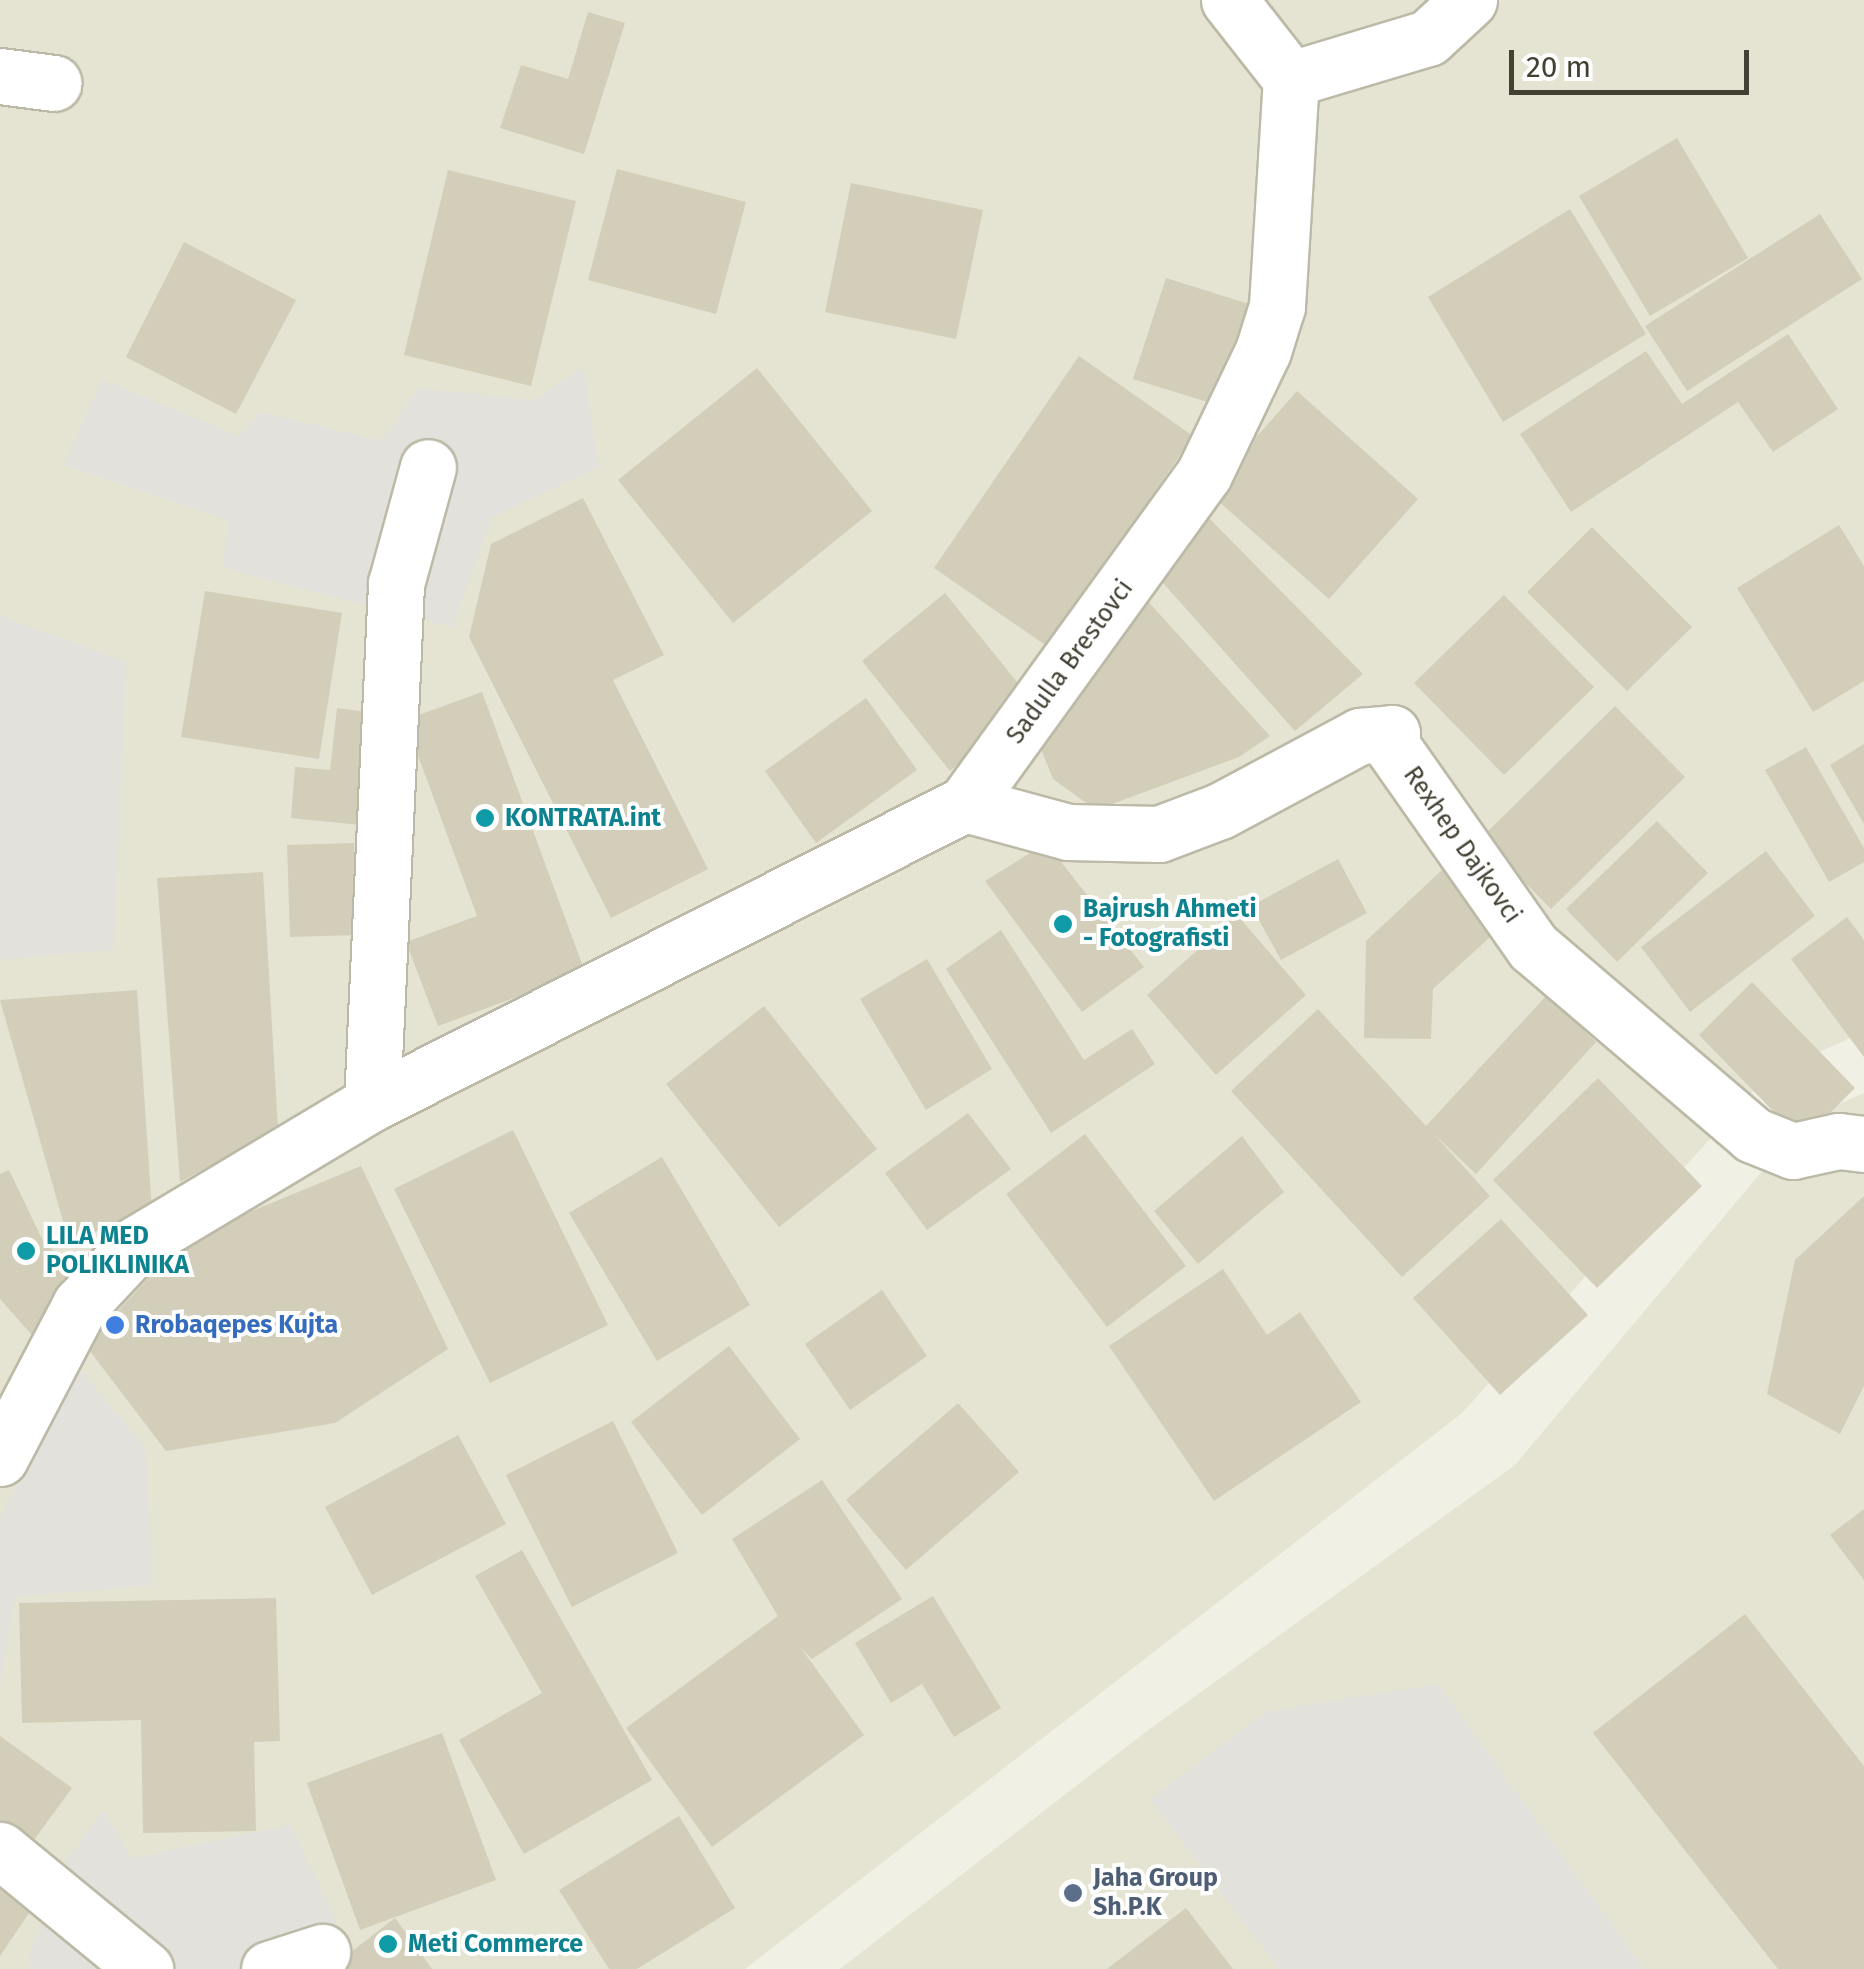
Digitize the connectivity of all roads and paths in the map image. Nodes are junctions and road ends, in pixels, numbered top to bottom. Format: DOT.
graph roads {
  1 [pos="1228,0"];
  2 [pos="1470,0"];
  3 [pos="0,76"];
  4 [pos="1291,79"];
  5 [pos="54,84"];
  6 [pos="428,467"];
  7 [pos="964,804"];
  8 [pos="372,1103"];
  9 [pos="1864,1144"];
  10 [pos="0,1458"];
  11 [pos="0,1850"];
  12 [pos="322,1952"];
  13 [pos="145,1969"];
  14 [pos="269,1969"];
  1 -- 4 [label="street"];
  2 -- 4 [label="street"];
  3 -- 5 [label="street"];
  4 -- 7 [label="street, Sadulla Brestovci"];
  6 -- 8 [label="street"];
  7 -- 8 [label="street, Sadulla Brestovci"];
  7 -- 9 [label="street, Rexhep Dajkovci"];
  8 -- 10 [label="street, Sadulla Brestovci"];
  11 -- 13 [label="street"];
  12 -- 14 [label="street"];
}
